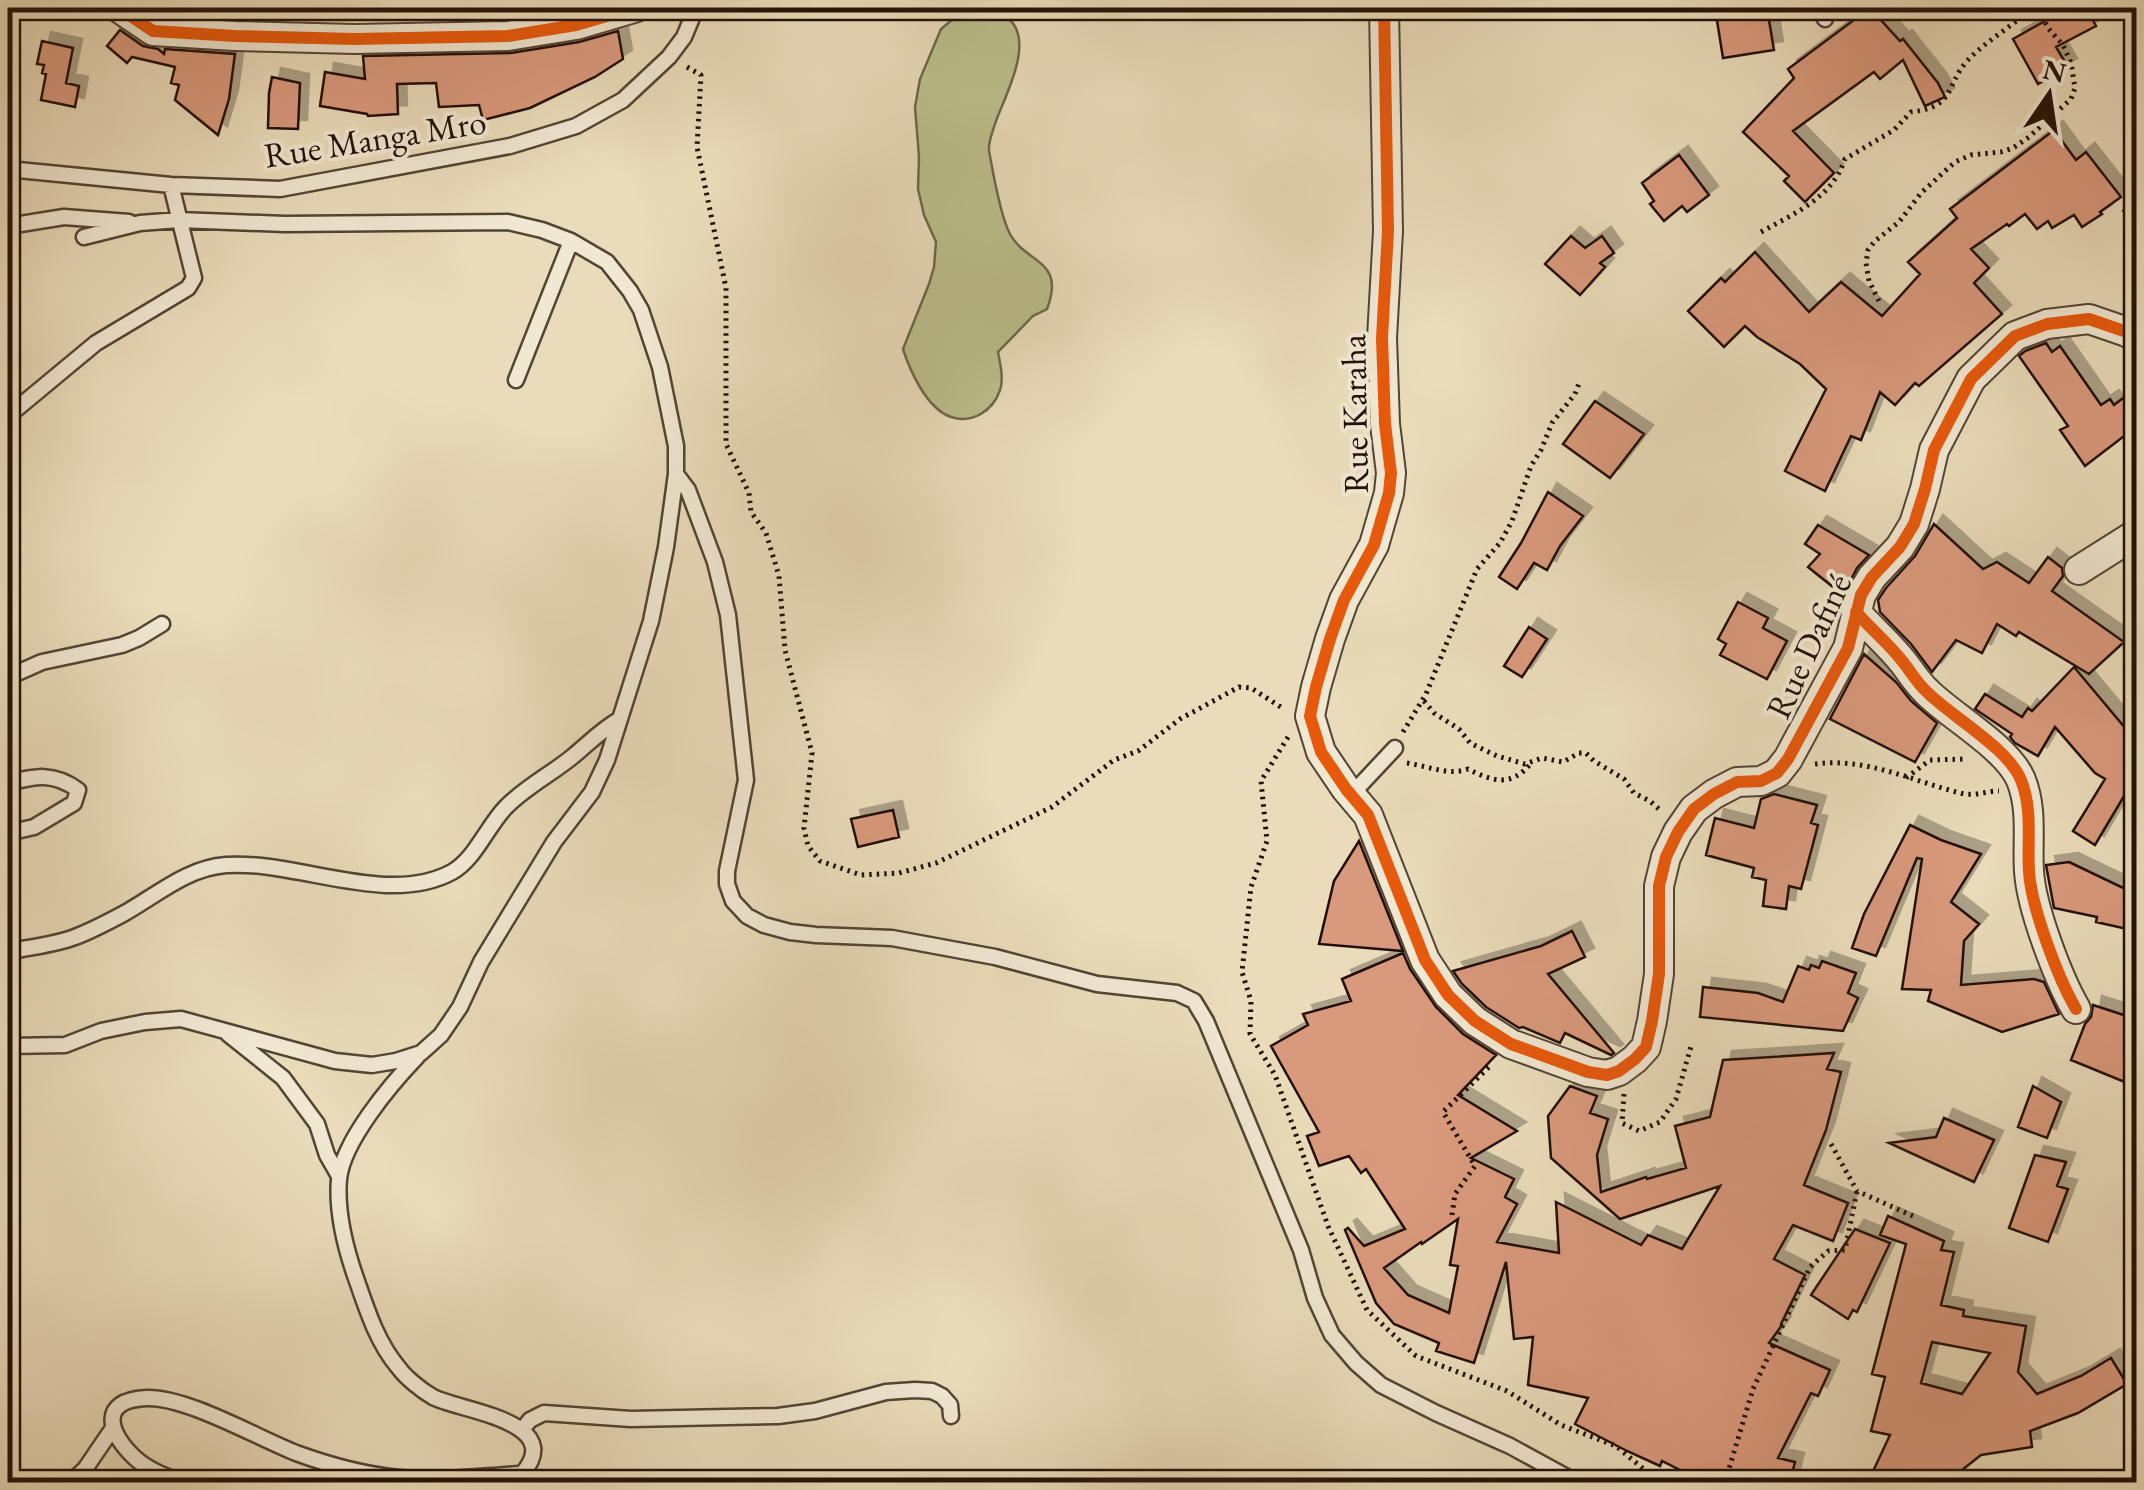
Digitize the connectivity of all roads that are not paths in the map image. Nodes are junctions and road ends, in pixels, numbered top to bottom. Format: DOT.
graph roads {
  1 [pos="119,8"];
  2 [pos="634,8"];
  3 [pos="696,8"];
  4 [pos="1384,8"];
  5 [pos="8,169"];
  6 [pos="170,186"];
  7 [pos="180,220"];
  8 [pos="140,223"];
  9 [pos="8,226"];
  10 [pos="84,238"];
  11 [pos="571,241"];
  12 [pos="2136,338"];
  13 [pos="516,380"];
  14 [pos="8,416"];
  15 [pos="676,474"];
  16 [pos="2136,534"];
  17 [pos="2080,570"];
  18 [pos="1856,612"];
  19 [pos="162,624"];
  20 [pos="8,677"];
  21 [pos="620,719"];
  22 [pos="1395,748"];
  23 [pos="8,783"];
  24 [pos="1351,796"];
  25 [pos="8,833"];
  26 [pos="8,952"];
  27 [pos="2076,1009"];
  28 [pos="224,1030"];
  29 [pos="8,1046"];
  30 [pos="421,1053"];
  31 [pos="339,1176"];
  32 [pos="951,1416"];
  33 [pos="113,1428"];
  34 [pos="522,1430"];
  35 [pos="71,1482"];
  36 [pos="182,1482"];
  37 [pos="1576,1482"];
  1 -- 2 [label="street"];
  3 -- 6 [label="lane, Rue Manga Mro"];
  4 -- 24 [label="street, Rue Karaha"];
  5 -- 6 [label="lane, Rue Manga Mro"];
  6 -- 7 [label="lane"];
  7 -- 8 [label="lane"];
  7 -- 11 [label="lane"];
  7 -- 14 [label="lane"];
  8 -- 9 [label="lane"];
  8 -- 10 [label="lane"];
  11 -- 13 [label="lane"];
  11 -- 15 [label="lane"];
  12 -- 18 [label="street, Rue Dafiné"];
  15 -- 21 [label="lane"];
  15 -- 37 [label="lane"];
  16 -- 17 [label="street"];
  18 -- 24 [label="street, Rue Dafiné"];
  18 -- 27 [label="street"];
  19 -- 20 [label="lane"];
  21 -- 26 [label="lane"];
  21 -- 30 [label="lane"];
  22 -- 24 [label="lane"];
  23 -- 25 [label="lane"];
  28 -- 29 [label="lane"];
  28 -- 30 [label="lane"];
  28 -- 31 [label="lane"];
  30 -- 31 [label="lane"];
  31 -- 34 [label="lane"];
  32 -- 34 [label="lane"];
  33 -- 34 [label="lane"];
  33 -- 35 [label="lane"];
  33 -- 36 [label="lane"];
}
